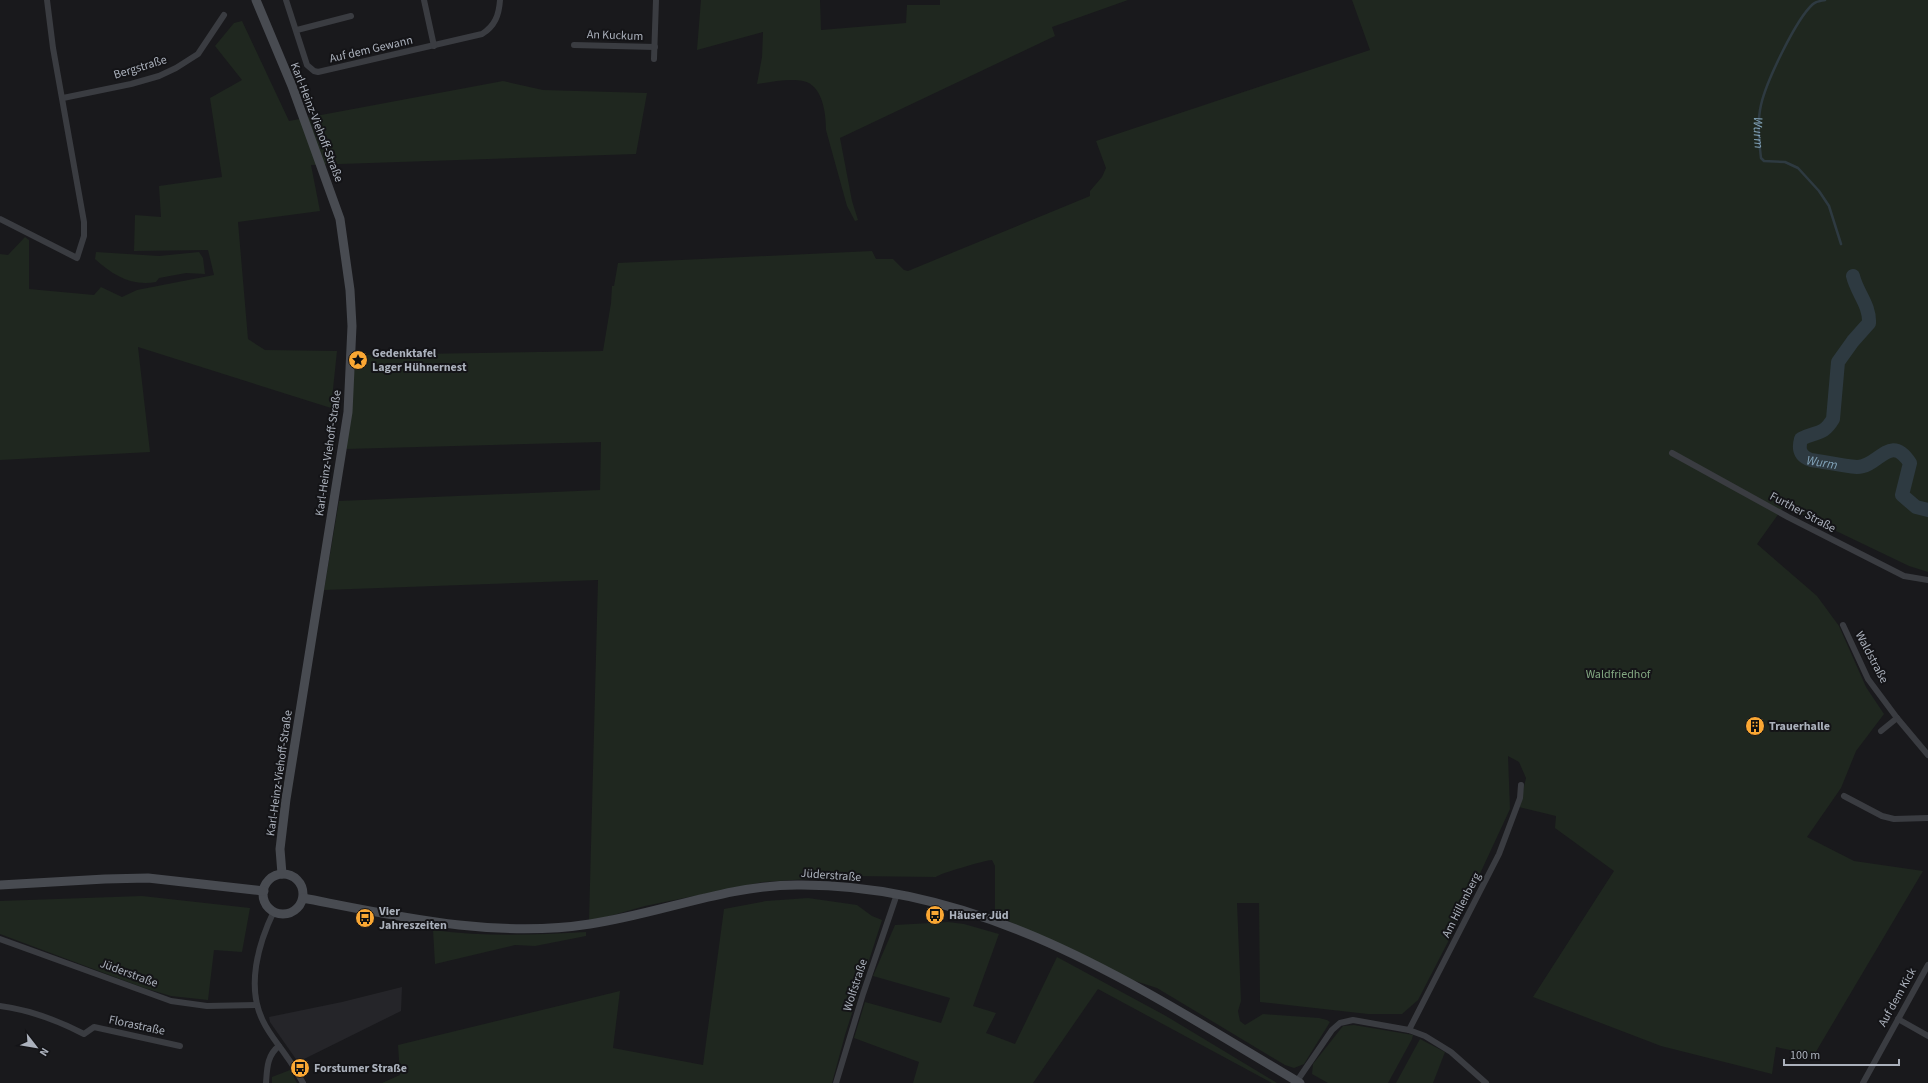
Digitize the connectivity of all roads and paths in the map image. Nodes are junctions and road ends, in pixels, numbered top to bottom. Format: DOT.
graph roads {
  1 [pos="47,0"];
  2 [pos="256,0"];
  3 [pos="286,0"];
  4 [pos="424,0"];
  5 [pos="500,0"];
  6 [pos="656,0"];
  7 [pos="224,15"];
  8 [pos="351,16"];
  9 [pos="297,30"];
  10 [pos="574,45"];
  11 [pos="434,46"];
  12 [pos="655,47"];
  13 [pos="654,59"];
  14 [pos="63,98"];
  15 [pos="0,219"];
  16 [pos="1672,453"];
  17 [pos="1928,580"];
  18 [pos="1843,625"];
  19 [pos="1897,718"];
  20 [pos="1881,731"];
  21 [pos="1928,755"];
  22 [pos="1521,785"];
  23 [pos="1844,796"];
  24 [pos="1928,818"];
  25 [pos="282,874"];
  26 [pos="0,885"];
  27 [pos="264,891"];
  28 [pos="897,894"];
  29 [pos="303,898"];
  30 [pos="274,912"];
  31 [pos="0,939"];
  32 [pos="1928,965"];
  33 [pos="256,1005"];
  34 [pos="0,1006"];
  35 [pos="1898,1019"];
  36 [pos="1409,1030"];
  37 [pos="1928,1036"];
  38 [pos="180,1046"];
  39 [pos="280,1046"];
  40 [pos="1299,1082"];
  41 [pos="266,1083"];
  42 [pos="303,1083"];
  43 [pos="836,1083"];
  44 [pos="1486,1083"];
  45 [pos="1863,1083"];
  1 -- 14 [label="street"];
  2 -- 25 [label="main road, Karl-Heinz-Viehoff-Straße"];
  3 -- 9 [label="street"];
  4 -- 11 [label="street"];
  5 -- 11 [label="street, Auf dem Gewann"];
  6 -- 12 [label="street, An Kuckum"];
  7 -- 14 [label="street, Bergstraße"];
  8 -- 9 [label="street"];
  9 -- 11 [label="street, Auf dem Gewann"];
  10 -- 12 [label="street, An Kuckum"];
  12 -- 13 [label="street, An Kuckum"];
  14 -- 15 [label="street"];
  16 -- 17 [label="street, Further Straße"];
  18 -- 19 [label="street, Waldstraße"];
  19 -- 20 [label="street"];
  19 -- 21 [label="street, Waldstraße"];
  22 -- 36 [label="street, Am Hillenberg"];
  23 -- 24 [label="street"];
  25 -- 27 [label="main road"];
  25 -- 29 [label="main road"];
  26 -- 27 [label="main road"];
  27 -- 30 [label="main road"];
  28 -- 29 [label="main road, Jüderstraße"];
  28 -- 40 [label="main road, Jüderstraße"];
  28 -- 43 [label="street, Wolfstraße"];
  29 -- 30 [label="main road"];
  30 -- 33 [label="street"];
  31 -- 33 [label="street, Jüderstraße"];
  32 -- 35 [label="street, Auf dem Kick"];
  33 -- 39 [label="street"];
  34 -- 38 [label="street, Florastraße"];
  35 -- 37 [label="street"];
  35 -- 45 [label="street, Auf dem Kick"];
  36 -- 40 [label="street"];
  36 -- 44 [label="street"];
  39 -- 41 [label="street"];
  39 -- 42 [label="street"];
}
